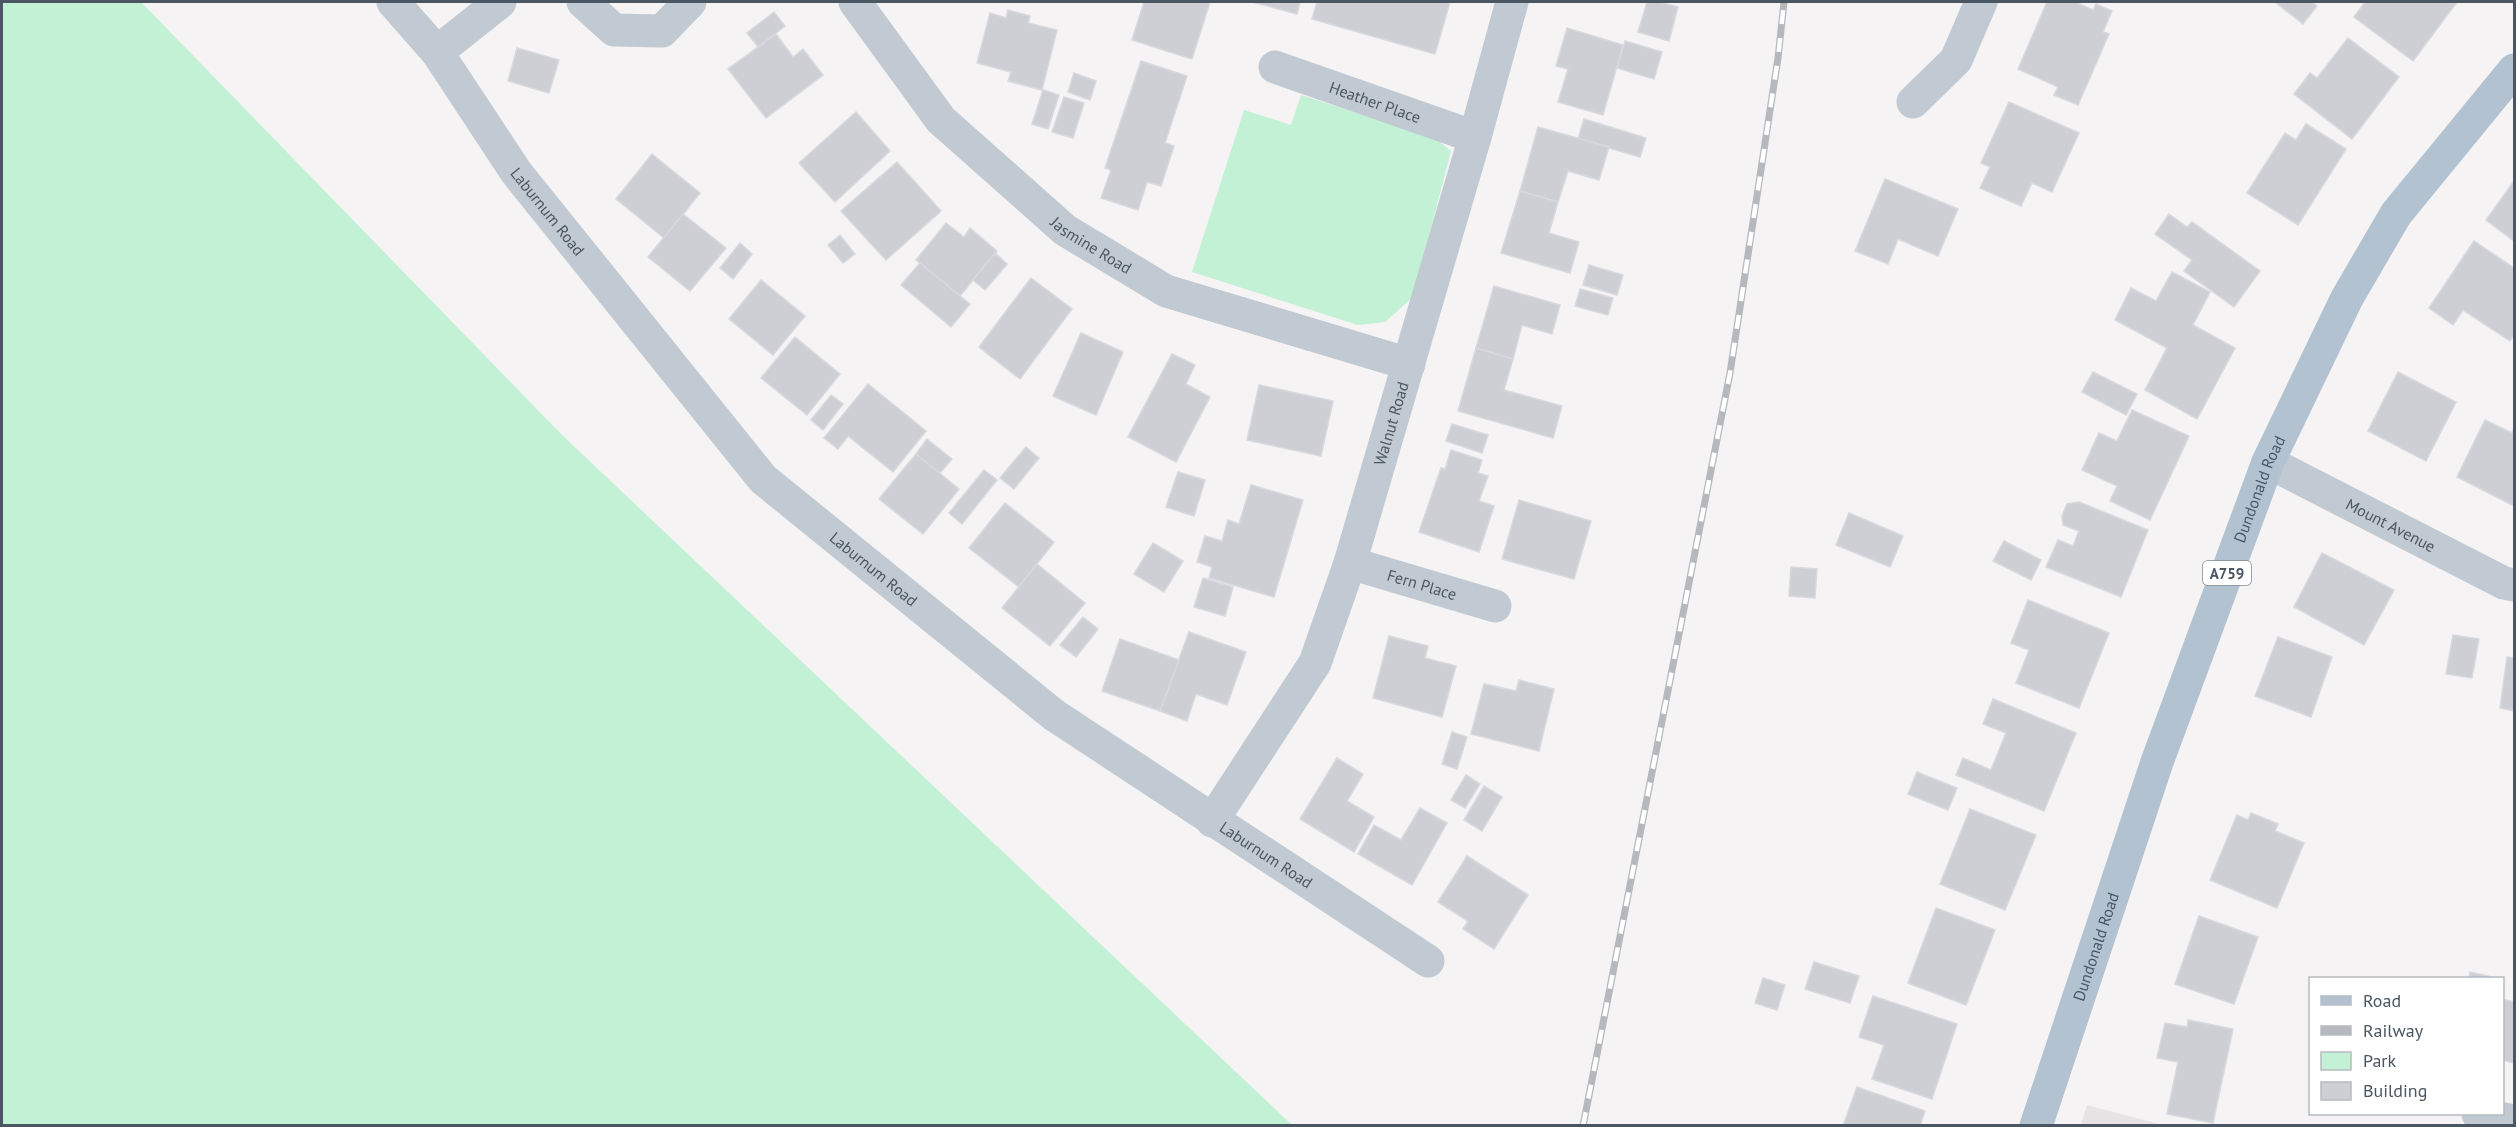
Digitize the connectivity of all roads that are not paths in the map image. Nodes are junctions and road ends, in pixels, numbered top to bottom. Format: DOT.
graph roads {
  1 [pos="393,2"];
  2 [pos="501,2"];
  3 [pos="583,2"];
  4 [pos="690,2"];
  5 [pos="855,2"];
  6 [pos="1512,2"];
  7 [pos="1981,2"];
  8 [pos="437,52"];
  9 [pos="1275,67"];
  10 [pos="2514,70"];
  11 [pos="1913,102"];
  12 [pos="1475,137"];
  13 [pos="1409,364"];
  14 [pos="2268,462"];
  15 [pos="1350,563"];
  16 [pos="2514,585"];
  17 [pos="1495,606"];
  18 [pos="1212,821"];
  19 [pos="1428,961"];
  20 [pos="2487,1115"];
  21 [pos="2514,1121"];
  22 [pos="2036,1125"];
  1 -- 8 [label="street, Laburnum Road"];
  2 -- 8 [label="street"];
  3 -- 4 [label="street"];
  5 -- 13 [label="street, Jasmine Road"];
  6 -- 12 [label="street, Walnut Road"];
  7 -- 11 [label="street"];
  8 -- 18 [label="street, Laburnum Road"];
  9 -- 12 [label="street, Heather Place"];
  10 -- 14 [label="main road, Dundonald Road / A759"];
  12 -- 13 [label="street, Walnut Road"];
  13 -- 15 [label="street, Walnut Road"];
  14 -- 16 [label="street, Mount Avenue"];
  14 -- 22 [label="main road, Dundonald Road / A759"];
  15 -- 17 [label="street, Fern Place"];
  15 -- 18 [label="street, Walnut Road"];
  18 -- 19 [label="street, Laburnum Road"];
  20 -- 21 [label="street"];
}
